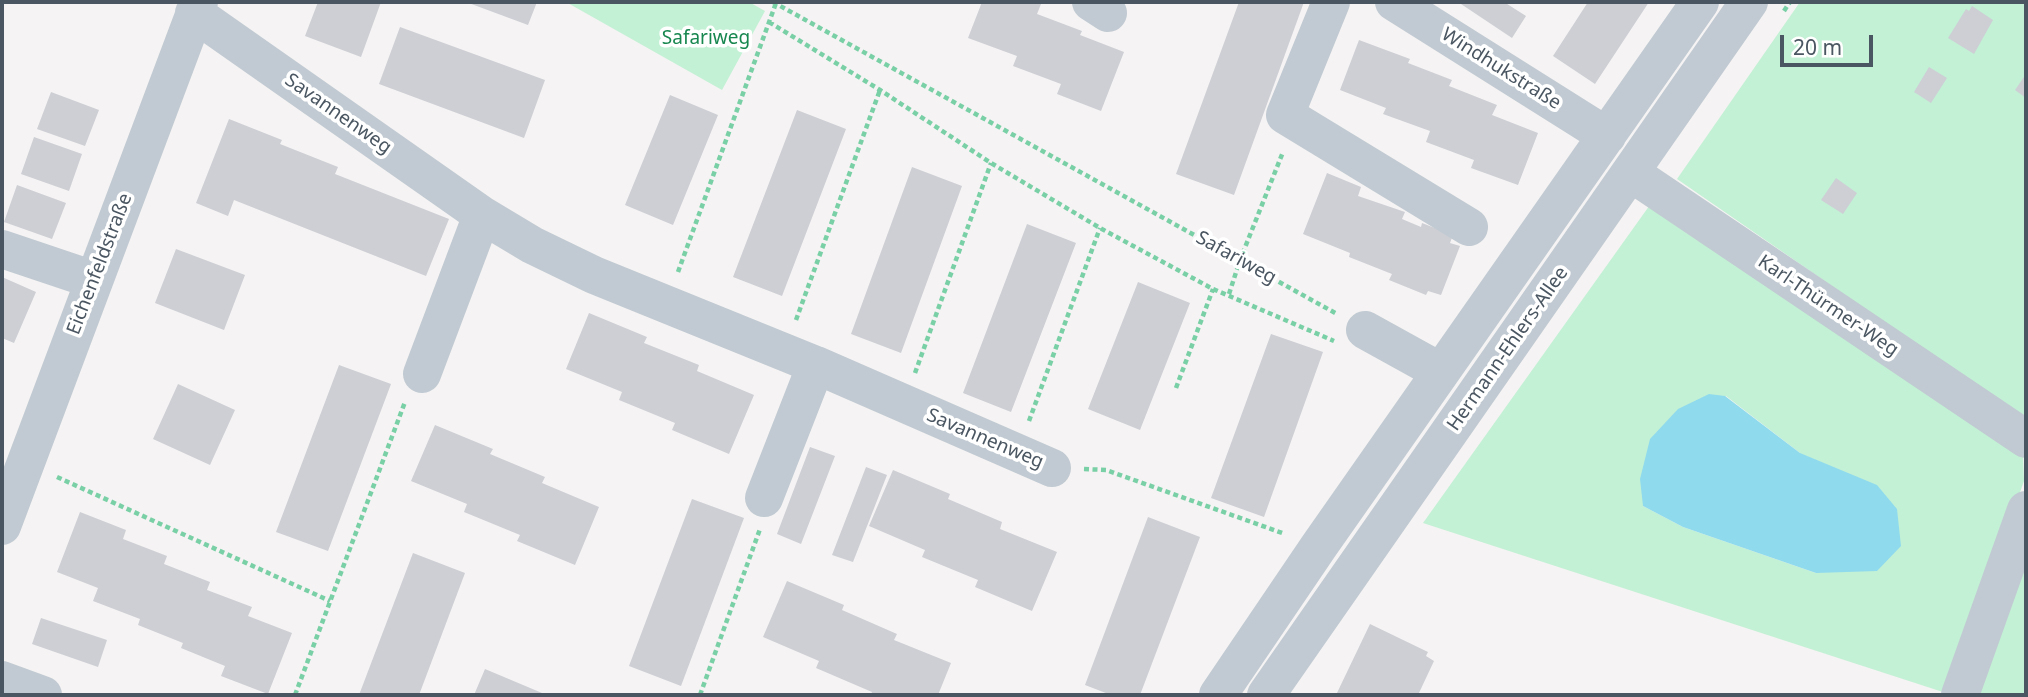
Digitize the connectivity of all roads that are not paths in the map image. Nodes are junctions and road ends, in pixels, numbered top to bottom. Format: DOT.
graph roads {
  1 [pos="1331,2"];
  2 [pos="1394,2"];
  3 [pos="1700,2"];
  4 [pos="1749,2"];
  5 [pos="196,7"];
  6 [pos="1607,136"];
  7 [pos="1631,173"];
  8 [pos="482,215"];
  9 [pos="1469,227"];
  10 [pos="2,249"];
  11 [pos="94,280"];
  12 [pos="1354,337"];
  13 [pos="800,359"];
  14 [pos="1441,372"];
  15 [pos="422,374"];
  16 [pos="2026,439"];
  17 [pos="1052,468"];
  18 [pos="764,498"];
  19 [pos="2026,510"];
  20 [pos="2,526"];
  21 [pos="2,680"];
  22 [pos="43,695"];
  23 [pos="1218,695"];
  24 [pos="1266,695"];
  25 [pos="1960,695"];
  1 -- 9 [label="street"];
  2 -- 6 [label="street, Windhukstraße"];
  3 -- 6 [label="street"];
  4 -- 7 [label="street, Hermann-Ehlers-Allee"];
  5 -- 8 [label="street, Savannenweg"];
  5 -- 11 [label="street, Eichenfeldstraße"];
  6 -- 14 [label="street"];
  7 -- 16 [label="street, Karl-Thürmer-Weg"];
  7 -- 24 [label="street, Hermann-Ehlers-Allee"];
  8 -- 13 [label="street, Savannenweg"];
  8 -- 15 [label="street"];
  10 -- 11 [label="street"];
  11 -- 20 [label="street, Eichenfeldstraße"];
  12 -- 14 [label="street"];
  13 -- 17 [label="street, Savannenweg"];
  13 -- 18 [label="street"];
  14 -- 23 [label="street"];
  19 -- 25 [label="street"];
  21 -- 22 [label="street"];
}
